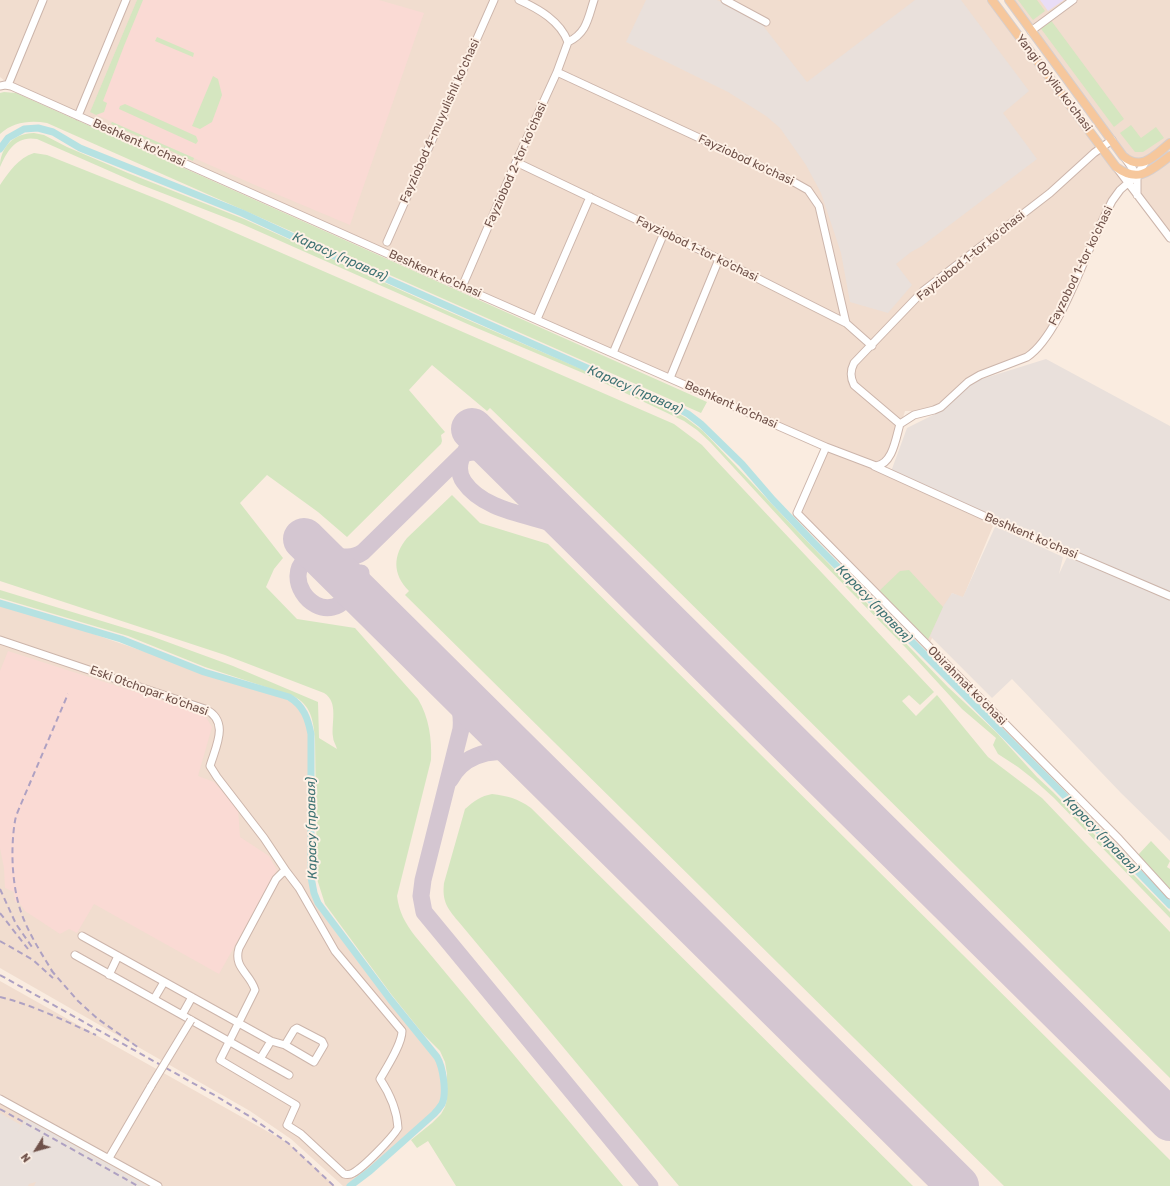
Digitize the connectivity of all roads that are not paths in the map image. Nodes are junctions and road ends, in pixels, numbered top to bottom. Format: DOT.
graph roads {
  1 [pos="43,0"];
  2 [pos="126,0"];
  3 [pos="494,0"];
  4 [pos="519,0"];
  5 [pos="594,0"];
  6 [pos="725,0"];
  7 [pos="992,0"];
  8 [pos="1009,0"];
  9 [pos="1073,0"];
  10 [pos="766,22"];
  11 [pos="1031,30"];
  12 [pos="568,42"];
  13 [pos="557,72"];
  14 [pos="8,85"];
  15 [pos="0,86"];
  16 [pos="78,116"];
  17 [pos="1112,140"];
  18 [pos="1170,144"];
  19 [pos="1102,147"];
  20 [pos="1124,156"];
  21 [pos="1170,156"];
  22 [pos="1146,161"];
  23 [pos="516,162"];
  24 [pos="1116,167"];
  25 [pos="1137,175"];
  26 [pos="1128,182"];
  27 [pos="1138,194"];
  28 [pos="590,197"];
  29 [pos="664,233"];
  30 [pos="1170,238"];
  31 [pos="387,242"];
  32 [pos="719,259"];
  33 [pos="462,287"];
  34 [pos="537,320"];
  35 [pos="846,323"];
  36 [pos="872,346"];
  37 [pos="613,352"];
  38 [pos="670,378"];
  39 [pos="900,424"];
  40 [pos="826,447"];
  41 [pos="890,458"];
  42 [pos="870,464"];
  43 [pos="889,473"];
  44 [pos="1170,596"];
  45 [pos="0,640"];
  46 [pos="286,871"];
  47 [pos="1170,895"];
  48 [pos="82,936"];
  49 [pos="75,955"];
  50 [pos="118,956"];
  51 [pos="109,974"];
  52 [pos="164,982"];
  53 [pos="192,998"];
  54 [pos="154,999"];
  55 [pos="182,1015"];
  56 [pos="191,1020"];
  57 [pos="239,1022"];
  58 [pos="271,1041"];
  59 [pos="229,1042"];
  60 [pos="285,1045"];
  61 [pos="260,1059"];
  62 [pos="289,1075"];
  63 [pos="0,1099"];
  64 [pos="109,1158"];
  65 [pos="158,1186"];
  1 -- 14 [label="street"];
  2 -- 16 [label="street"];
  3 -- 31 [label="street, Fayziobod 4-muyulishli koʻchasi"];
  4 -- 12 [label="street"];
  5 -- 12 [label="street"];
  6 -- 10 [label="street"];
  7 -- 19 [label="main road, Yangi Qo'yliq ko'chasi"];
  8 -- 11 [label="main road, Yangi Qo'yliq ko'chasi"];
  9 -- 11 [label="street"];
  11 -- 17 [label="main road, Yangi Qo'yliq ko'chasi"];
  12 -- 13 [label="street, Fayziobod 2-tor ko'chasi"];
  13 -- 23 [label="street, Fayziobod 2-tor ko'chasi"];
  13 -- 35 [label="street, Fayziobod ko'chasi"];
  14 -- 15 [label="street"];
  14 -- 16 [label="street, Beshkent ko'chasi"];
  16 -- 33 [label="street, Beshkent ko'chasi"];
  17 -- 19 [label="street, Fayziobod 1-tor koʻchasi"];
  17 -- 20 [label="main road, Yangi Qo'yliq ko'chasi"];
  18 -- 22 [label="main road"];
  19 -- 24 [label="main road, Yangi Qo'yliq ko'chasi"];
  19 -- 36 [label="street, Fayziobod 1-tor koʻchasi"];
  20 -- 22 [label="main road"];
  20 -- 25 [label="street, Yangi Qo'yliq ko'chasi"];
  21 -- 25 [label="main road"];
  22 -- 25 [label="street"];
  23 -- 28 [label="street, Fayziobod 1-tor ko'chasi"];
  23 -- 33 [label="street, Fayziobod 2-tor ko'chasi"];
  24 -- 25 [label="main road"];
  24 -- 26 [label="street, Yangi Qo'yliq ko'chasi"];
  25 -- 26 [label="street, Fayzobod 1-tor ko'chasi"];
  25 -- 27 [label="street"];
  26 -- 27 [label="street, Yangi Qo'yliq ko'chasi"];
  26 -- 39 [label="street, Fayzobod 1-tor ko'chasi"];
  27 -- 30 [label="street, Yangi Qo'yliq ko'chasi"];
  28 -- 29 [label="street, Fayziobod 1-tor ko'chasi"];
  28 -- 34 [label="street"];
  29 -- 32 [label="street, Fayziobod 1-tor ko'chasi"];
  29 -- 37 [label="street"];
  32 -- 35 [label="street, Fayziobod 1-tor ko'chasi"];
  32 -- 38 [label="street"];
  33 -- 34 [label="street, Beshkent ko'chasi"];
  34 -- 37 [label="street, Beshkent ko'chasi"];
  35 -- 36 [label="street, Fayziobod 1-tor ko'chasi"];
  36 -- 39 [label="street, Fayziobod 1-tor koʻchasi"];
  37 -- 38 [label="street, Beshkent ko'chasi"];
  38 -- 40 [label="street, Beshkent ko'chasi"];
  39 -- 41 [label="street"];
  40 -- 42 [label="street, Beshkent ko'chasi"];
  40 -- 47 [label="street, Obirahmat ko'chasi"];
  41 -- 42 [label="street, Beshkent ko'chasi"];
  41 -- 43 [label="street"];
  42 -- 43 [label="street, Beshkent ko'chasi"];
  43 -- 44 [label="street, Beshkent ko'chasi"];
  45 -- 46 [label="street, Eski Otchopar ko'chasi"];
  46 -- 57 [label="street, Eski Otchopar ko'chasi"];
  46 -- 59 [label="street, Eski Otchopar ko'chasi"];
  48 -- 50 [label="street"];
  49 -- 51 [label="street"];
  50 -- 51 [label="street"];
  50 -- 52 [label="street"];
  51 -- 54 [label="street"];
  52 -- 53 [label="street"];
  52 -- 54 [label="street"];
  53 -- 55 [label="street"];
  53 -- 57 [label="street"];
  54 -- 55 [label="street"];
  55 -- 56 [label="street"];
  56 -- 59 [label="street"];
  56 -- 64 [label="street, bridge"];
  57 -- 58 [label="street"];
  57 -- 59 [label="street, Eski Otchopar ko'chasi"];
  58 -- 60 [label="street"];
  58 -- 61 [label="street"];
  59 -- 61 [label="street"];
  60 -- 60 [label="street"];
  61 -- 62 [label="street"];
  63 -- 64 [label="street"];
  64 -- 65 [label="street"];
}
